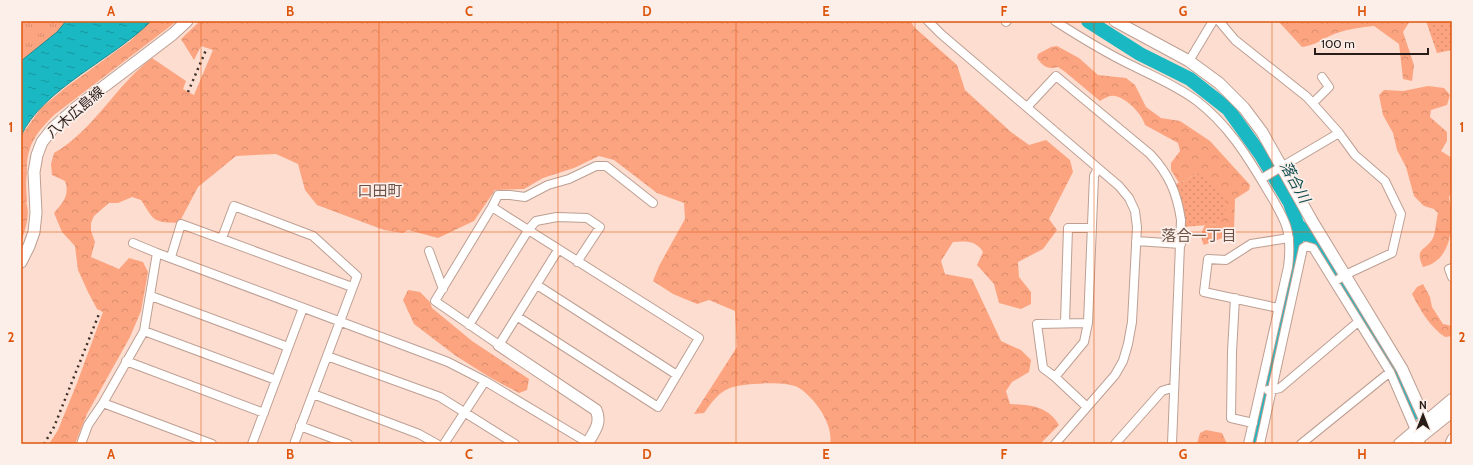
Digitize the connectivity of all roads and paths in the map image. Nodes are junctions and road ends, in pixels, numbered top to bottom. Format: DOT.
graph roads {
  1 [pos="187,21"];
  2 [pos="928,21"];
  3 [pos="1055,21"];
  4 [pos="1115,21"];
  5 [pos="1213,21"];
  6 [pos="1219,21"];
  7 [pos="1189,61"];
  8 [pos="1322,77"];
  9 [pos="1312,103"];
  10 [pos="1027,107"];
  11 [pos="1339,133"];
  12 [pos="1098,168"];
  13 [pos="1280,168"];
  14 [pos="1263,178"];
  15 [pos="653,203"];
  16 [pos="492,207"];
  17 [pos="1092,228"];
  18 [pos="529,229"];
  19 [pos="222,238"];
  20 [pos="1289,238"];
  21 [pos="1136,241"];
  22 [pos="133,243"];
  23 [pos="1181,244"];
  24 [pos="558,250"];
  25 [pos="429,251"];
  26 [pos="157,253"];
  27 [pos="171,257"];
  28 [pos="21,262"];
  29 [pos="578,262"];
  30 [pos="1452,268"];
  31 [pos="1345,275"];
  32 [pos="1452,277"];
  33 [pos="1334,282"];
  34 [pos="537,285"];
  35 [pos="352,287"];
  36 [pos="443,288"];
  37 [pos="151,296"];
  38 [pos="1235,298"];
  39 [pos="303,308"];
  40 [pos="1278,308"];
  41 [pos="518,317"];
  42 [pos="340,320"];
  43 [pos="1358,322"];
  44 [pos="1065,323"];
  45 [pos="1088,323"];
  46 [pos="469,325"];
  47 [pos="144,331"];
  48 [pos="499,345"];
  49 [pos="288,348"];
  50 [pos="327,356"];
  51 [pos="126,361"];
  52 [pos="1390,372"];
  53 [pos="677,375"];
  54 [pos="1055,377"];
  55 [pos="276,380"];
  56 [pos="485,381"];
  57 [pos="1174,387"];
  58 [pos="1266,389"];
  59 [pos="313,394"];
  60 [pos="1452,400"];
  61 [pos="103,403"];
  62 [pos="1087,407"];
  63 [pos="1452,411"];
  64 [pos="465,412"];
  65 [pos="264,413"];
  66 [pos="1253,423"];
  67 [pos="1427,425"];
  68 [pos="300,426"];
  69 [pos="1417,439"];
  70 [pos="81,444"];
  71 [pos="212,444"];
  72 [pos="252,444"];
  73 [pos="294,444"];
  74 [pos="348,444"];
  75 [pos="437,444"];
  76 [pos="444,444"];
  77 [pos="515,444"];
  78 [pos="588,444"];
  79 [pos="1055,444"];
  80 [pos="1115,444"];
  81 [pos="1172,444"];
  82 [pos="1248,444"];
  83 [pos="1260,444"];
  84 [pos="1301,444"];
  85 [pos="1400,444"];
  1 -- 28 [label="street, 八木広島線"];
  2 -- 10 [label="street"];
  3 -- 14 [label="street"];
  4 -- 7 [label="street"];
  5 -- 7 [label="street"];
  6 -- 9 [label="street"];
  7 -- 13 [label="street"];
  8 -- 9 [label="street"];
  9 -- 11 [label="street"];
  10 -- 12 [label="street"];
  10 -- 23 [label="street"];
  11 -- 13 [label="street"];
  11 -- 31 [label="street"];
  12 -- 17 [label="street"];
  12 -- 21 [label="street"];
  13 -- 14 [label="street"];
  13 -- 31 [label="street"];
  14 -- 20 [label="street"];
  15 -- 16 [label="street"];
  16 -- 18 [label="street"];
  16 -- 36 [label="street"];
  17 -- 44 [label="street"];
  17 -- 45 [label="street"];
  18 -- 24 [label="street"];
  18 -- 29 [label="street"];
  18 -- 46 [label="street"];
  19 -- 27 [label="street"];
  19 -- 35 [label="street"];
  19 -- 35 [label="street"];
  20 -- 38 [label="street"];
  20 -- 40 [label="street"];
  21 -- 23 [label="street"];
  21 -- 62 [label="street"];
  22 -- 26 [label="street"];
  23 -- 57 [label="street"];
  24 -- 29 [label="street"];
  24 -- 34 [label="street"];
  25 -- 36 [label="street"];
  26 -- 27 [label="street"];
  26 -- 37 [label="street"];
  27 -- 39 [label="street"];
  29 -- 53 [label="street"];
  30 -- 32 [label="street"];
  31 -- 33 [label="street"];
  31 -- 67 [label="street"];
  33 -- 43 [label="street"];
  33 -- 58 [label="street"];
  34 -- 41 [label="street"];
  34 -- 53 [label="street"];
  35 -- 42 [label="street"];
  36 -- 46 [label="street"];
  37 -- 47 [label="street"];
  37 -- 49 [label="street"];
  38 -- 40 [label="street"];
  38 -- 66 [label="street"];
  39 -- 42 [label="street"];
  39 -- 49 [label="street"];
  40 -- 58 [label="street"];
  41 -- 48 [label="street"];
  41 -- 53 [label="street"];
  42 -- 50 [label="street"];
  42 -- 56 [label="street"];
  43 -- 52 [label="street"];
  43 -- 58 [label="street"];
  44 -- 45 [label="street"];
  44 -- 54 [label="street"];
  45 -- 54 [label="street"];
  46 -- 48 [label="street"];
  47 -- 51 [label="street"];
  47 -- 55 [label="street"];
  48 -- 78 [label="street"];
  49 -- 55 [label="street"];
  50 -- 59 [label="street"];
  50 -- 64 [label="street"];
  51 -- 61 [label="street"];
  51 -- 65 [label="street"];
  52 -- 69 [label="street"];
  52 -- 84 [label="street"];
  54 -- 62 [label="street"];
  55 -- 65 [label="street"];
  56 -- 64 [label="street"];
  56 -- 78 [label="street"];
  57 -- 80 [label="street"];
  57 -- 81 [label="street"];
  58 -- 66 [label="street"];
  58 -- 83 [label="street"];
  59 -- 68 [label="street"];
  59 -- 75 [label="street"];
  60 -- 67 [label="main road"];
  61 -- 70 [label="street"];
  61 -- 71 [label="street"];
  62 -- 79 [label="street"];
  63 -- 67 [label="main road"];
  64 -- 76 [label="street"];
  64 -- 77 [label="street"];
  65 -- 72 [label="street"];
  66 -- 82 [label="street"];
  67 -- 69 [label="main road"];
  68 -- 73 [label="street"];
  68 -- 74 [label="street"];
  69 -- 85 [label="main road"];
}
